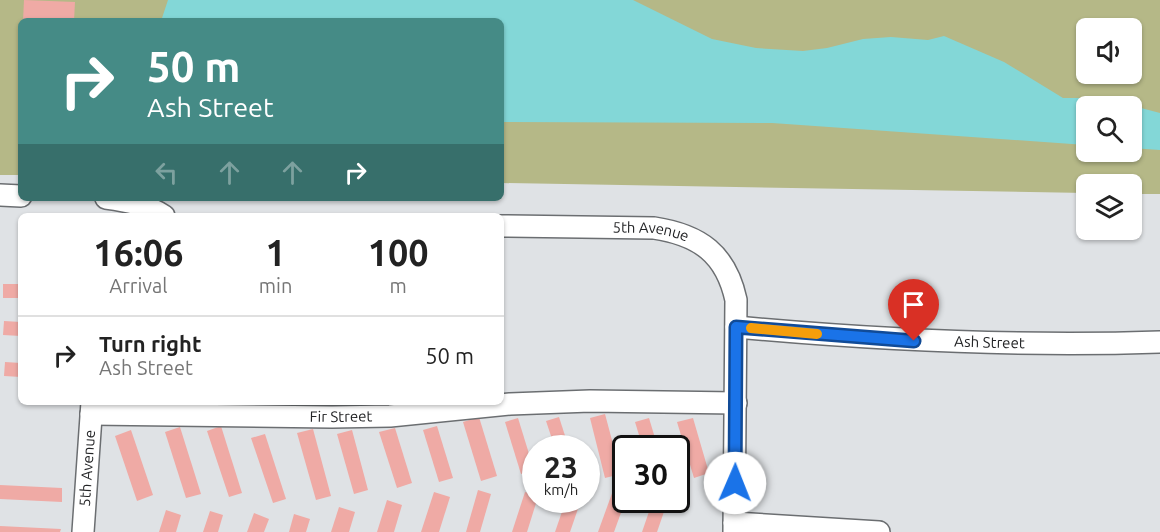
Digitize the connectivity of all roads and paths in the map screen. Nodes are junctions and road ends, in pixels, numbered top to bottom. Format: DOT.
graph roads {
  1 [pos="0,195"];
  2 [pos="18,195"];
  3 [pos="131,201"];
  4 [pos="160,213"];
  5 [pos="504,226"];
  6 [pos="736,327"];
  7 [pos="1160,342"];
  8 [pos="736,403"];
  9 [pos="500,405"];
  10 [pos="504,405"];
  11 [pos="92,408"];
  12 [pos="734,527"];
  13 [pos="83,532"];
  14 [pos="879,532"];
  1 -- 2 [label="street"];
  3 -- 4 [label="street"];
  5 -- 6 [label="street, 5th Avenue"];
  6 -- 7 [label="street, Ash Street"];
  6 -- 8 [label="street"];
  8 -- 10 [label="street, Fir Street"];
  8 -- 12 [label="street"];
  9 -- 11 [label="street, Fir Street"];
  11 -- 13 [label="street, 5th Avenue"];
  12 -- 14 [label="street"];
}
